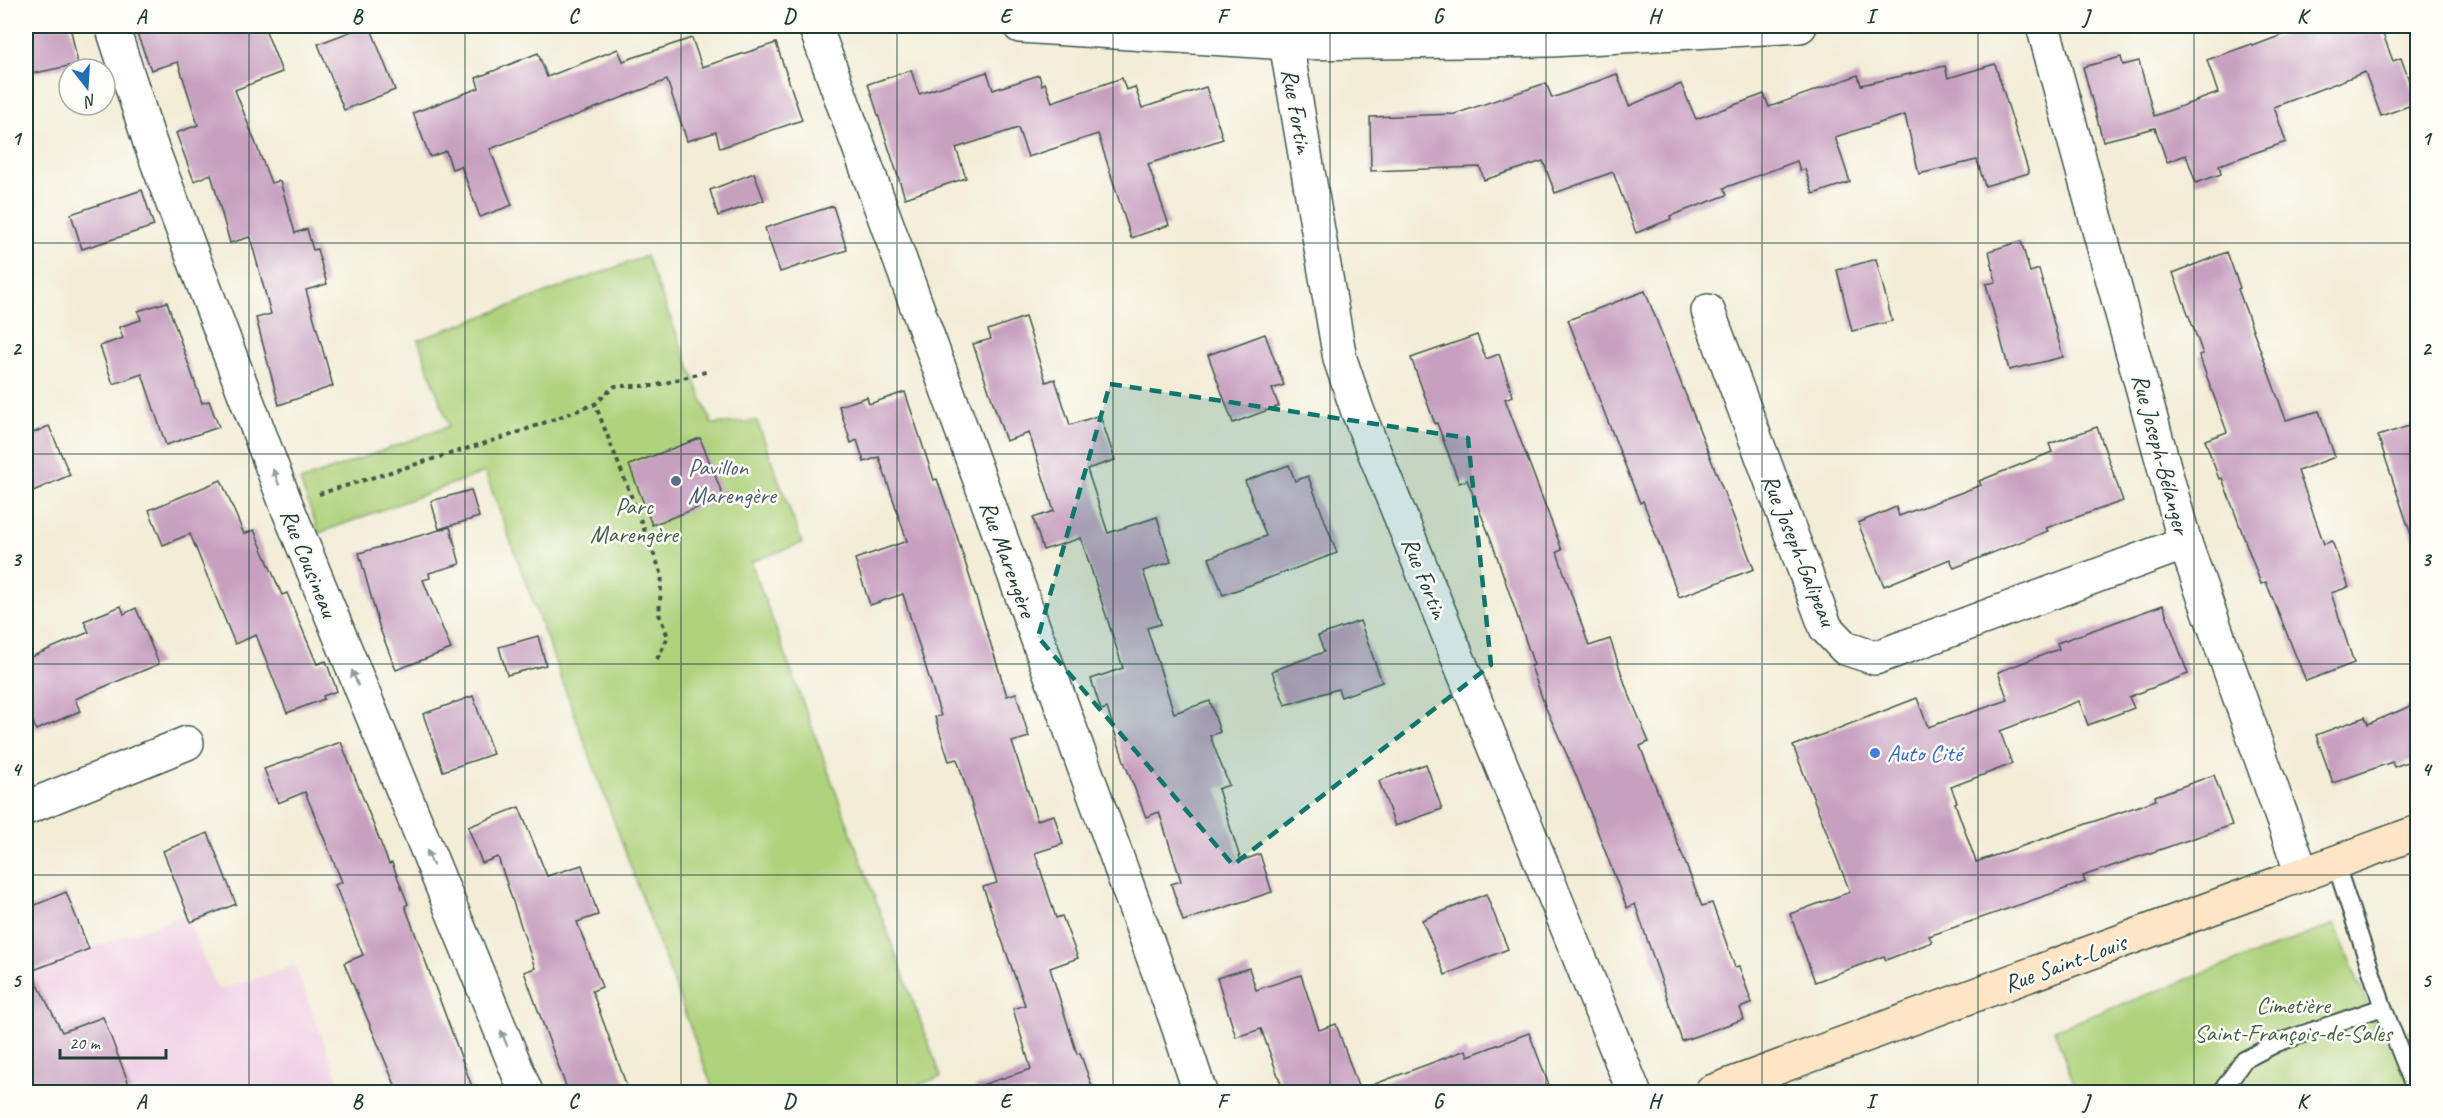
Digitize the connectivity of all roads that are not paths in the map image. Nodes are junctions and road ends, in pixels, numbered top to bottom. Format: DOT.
graph roads {
  1 [pos="112,26"];
  2 [pos="815,26"];
  3 [pos="1020,26"];
  4 [pos="1800,26"];
  5 [pos="2043,26"];
  6 [pos="1286,43"];
  7 [pos="1708,311"];
  8 [pos="2185,543"];
  9 [pos="187,743"];
  10 [pos="26,808"];
  11 [pos="2418,832"];
  12 [pos="2335,862"];
  13 [pos="2302,874"];
  14 [pos="2383,1007"];
  15 [pos="526,1092"];
  16 [pos="1200,1092"];
  17 [pos="1634,1092"];
  18 [pos="1711,1092"];
  19 [pos="2221,1092"];
  20 [pos="2416,1092"];
  15 -- 1 [label="street, Rue Cousineau, one-way"];
  2 -- 16 [label="street, Rue Marengère"];
  3 -- 6 [label="street"];
  4 -- 6 [label="street"];
  5 -- 8 [label="street, Rue Joseph-Bélanger"];
  6 -- 17 [label="street, Rue Fortin"];
  7 -- 8 [label="street, Rue Joseph-Galipeau"];
  8 -- 13 [label="street, Rue Joseph-Bélanger"];
  9 -- 10 [label="street"];
  11 -- 12 [label="main road, Rue Saint-Louis"];
  12 -- 13 [label="main road, Rue Saint-Louis"];
  12 -- 14 [label="lane"];
  13 -- 18 [label="main road, Rue Saint-Louis"];
  14 -- 19 [label="lane"];
  14 -- 20 [label="lane"];
}
